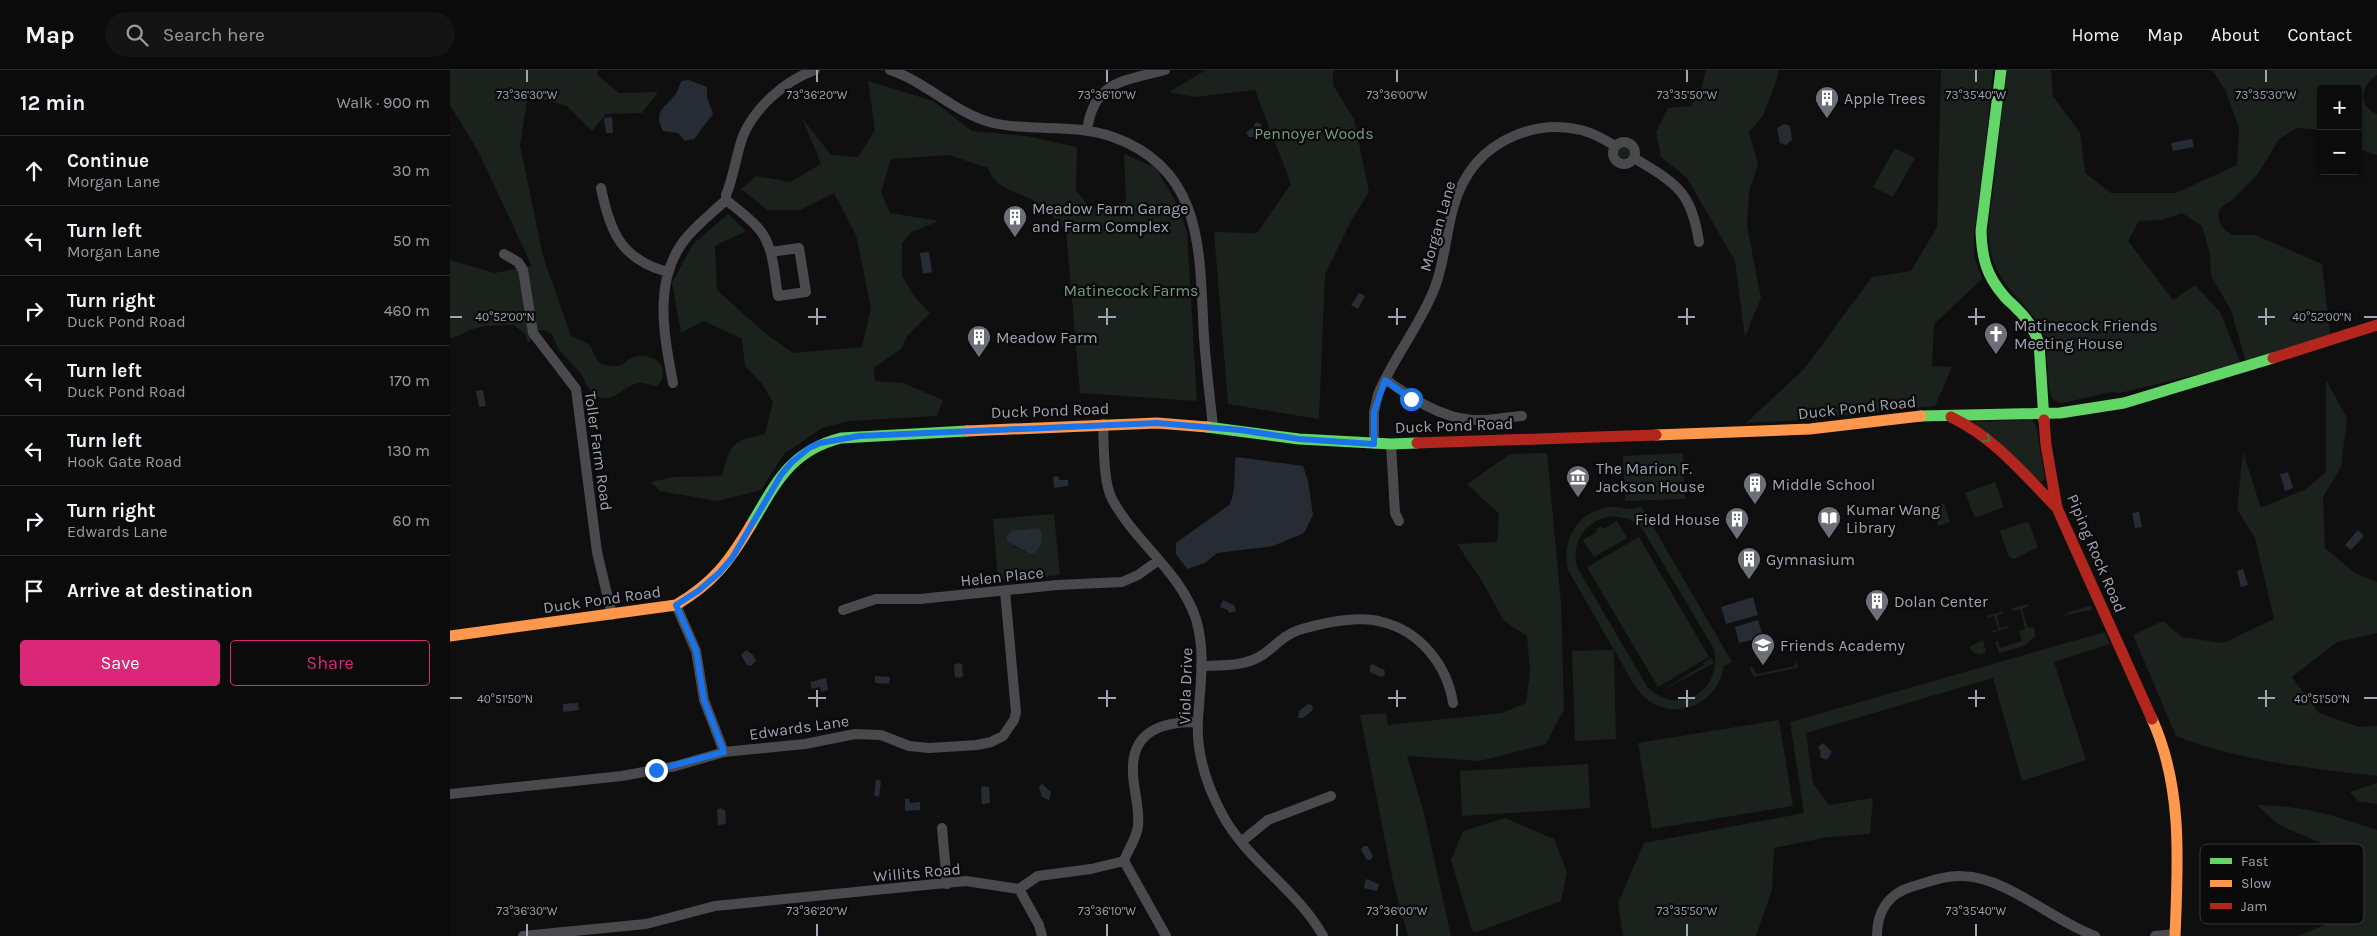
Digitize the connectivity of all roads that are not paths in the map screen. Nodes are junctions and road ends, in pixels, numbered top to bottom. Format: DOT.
graph roads {
  1 [pos="815,70"];
  2 [pos="890,70"];
  3 [pos="1165,70"];
  4 [pos="2001,70"];
  5 [pos="1087,131"];
  6 [pos="1615,146"];
  7 [pos="1634,158"];
  8 [pos="601,188"];
  9 [pos="726,200"];
  10 [pos="1700,242"];
  11 [pos="771,252"];
  12 [pos="504,254"];
  13 [pos="668,272"];
  14 [pos="2377,325"];
  15 [pos="1385,380"];
  16 [pos="673,384"];
  17 [pos="2043,413"];
  18 [pos="1946,415"];
  19 [pos="1522,416"];
  20 [pos="1103,424"];
  21 [pos="1213,427"];
  22 [pos="1374,444"];
  23 [pos="1390,444"];
  24 [pos="2058,508"];
  25 [pos="1399,521"];
  26 [pos="1159,560"];
  27 [pos="1005,591"];
  28 [pos="676,605"];
  29 [pos="843,610"];
  30 [pos="612,615"];
  31 [pos="450,636"];
  32 [pos="1202,666"];
  33 [pos="1453,703"];
  34 [pos="1198,722"];
  35 [pos="724,752"];
  36 [pos="450,794"];
  37 [pos="1332,796"];
  38 [pos="942,828"];
  39 [pos="1241,842"];
  40 [pos="1124,861"];
  41 [pos="947,884"];
  42 [pos="1019,888"];
  43 [pos="565,934"];
  44 [pos="2175,935"];
  45 [pos="523,936"];
  46 [pos="1042,936"];
  47 [pos="1166,936"];
  48 [pos="1323,936"];
  49 [pos="1877,936"];
  50 [pos="2095,936"];
  51 [pos="2155,936"];
  1 -- 9 [label="street"];
  2 -- 5 [label="street"];
  3 -- 5 [label="street"];
  4 -- 17 [label="street, Piping Rock Road"];
  5 -- 21 [label="street"];
  6 -- 7 [label="street, Morgan Lane"];
  6 -- 7 [label="street, Morgan Lane"];
  6 -- 15 [label="street, Morgan Lane"];
  7 -- 10 [label="street, Morgan Lane"];
  8 -- 13 [label="street"];
  9 -- 11 [label="street"];
  9 -- 13 [label="street"];
  11 -- 11 [label="street"];
  12 -- 30 [label="street, Toller Farm Road"];
  13 -- 16 [label="street"];
  14 -- 17 [label="street, Duck Pond Road"];
  15 -- 19 [label="street"];
  15 -- 22 [label="street, Morgan Lane"];
  17 -- 18 [label="street, Duck Pond Road"];
  17 -- 24 [label="street, Piping Rock Road"];
  18 -- 23 [label="street, Duck Pond Road"];
  18 -- 24 [label="street, one-way"];
  20 -- 21 [label="street, Duck Pond Road"];
  20 -- 26 [label="street, Viola Drive"];
  20 -- 28 [label="street, Duck Pond Road"];
  21 -- 22 [label="street, Duck Pond Road"];
  22 -- 23 [label="street, Duck Pond Road"];
  23 -- 25 [label="street"];
  24 -- 44 [label="street, Piping Rock Road"];
  26 -- 27 [label="street, Helen Place"];
  26 -- 32 [label="street, Viola Drive"];
  27 -- 29 [label="street, Helen Place"];
  27 -- 35 [label="street, Edwards Lane"];
  28 -- 30 [label="street, Duck Pond Road"];
  28 -- 35 [label="street"];
  30 -- 31 [label="street, Duck Pond Road"];
  32 -- 33 [label="street"];
  32 -- 34 [label="street, Viola Drive"];
  34 -- 39 [label="street, Viola Drive"];
  34 -- 40 [label="street"];
  35 -- 36 [label="street, Edwards Lane"];
  37 -- 39 [label="street"];
  38 -- 41 [label="street"];
  39 -- 48 [label="street, Viola Drive"];
  40 -- 42 [label="street"];
  40 -- 47 [label="street"];
  41 -- 42 [label="street, Willits Road"];
  41 -- 43 [label="street, Willits Road"];
  42 -- 46 [label="street"];
  43 -- 45 [label="street, Willits Road"];
  44 -- 51 [label="street"];
  49 -- 50 [label="street"];
}
